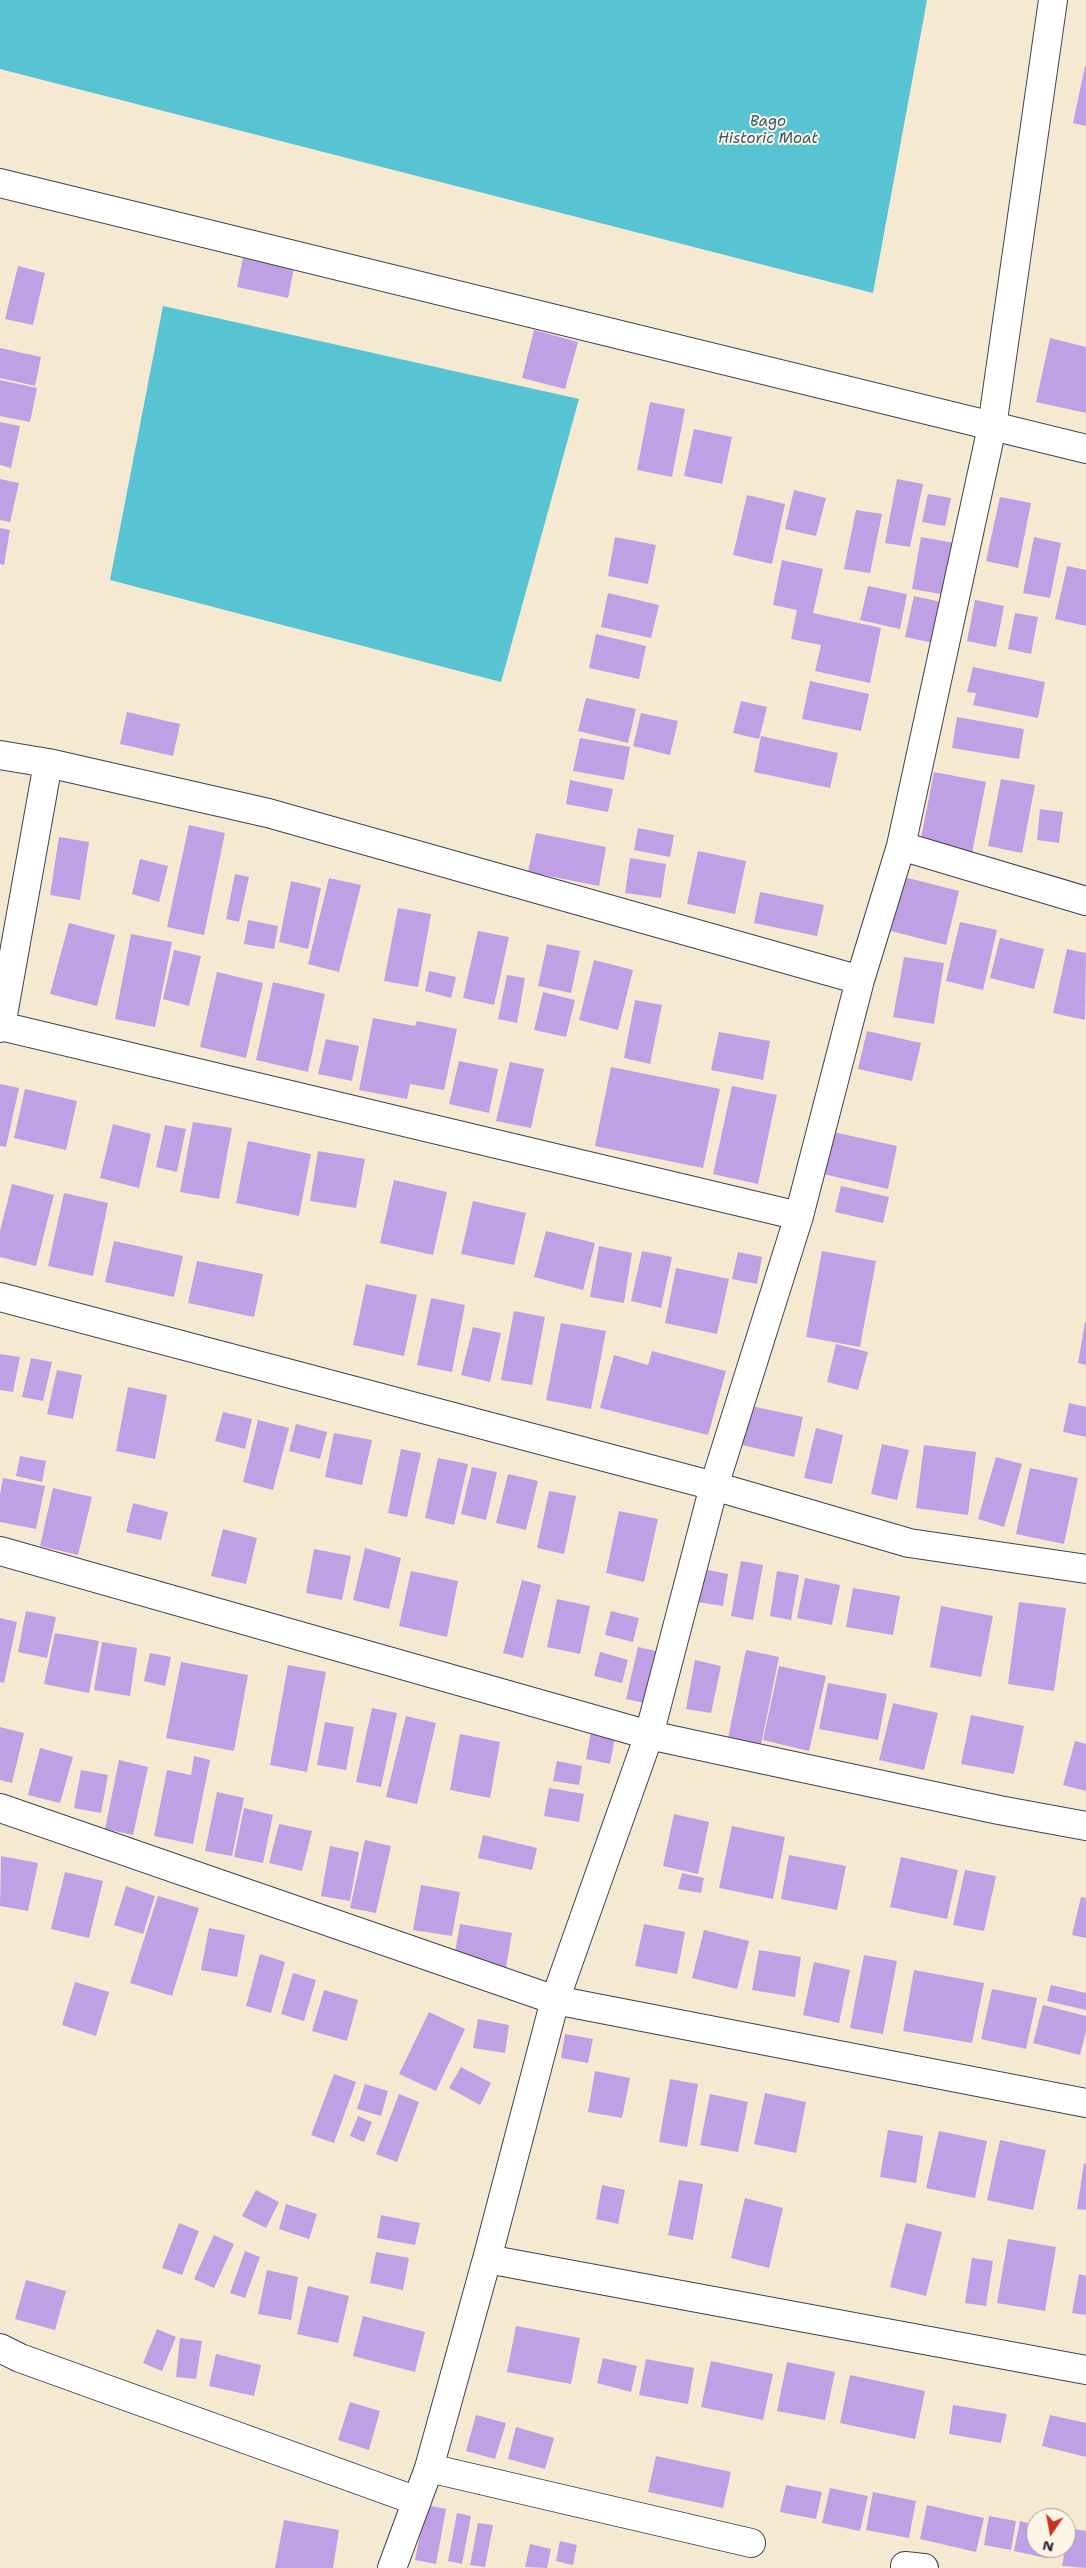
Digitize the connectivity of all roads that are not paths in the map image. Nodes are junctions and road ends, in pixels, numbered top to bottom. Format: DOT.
graph roads {
  1 [pos="1054,0"];
  2 [pos="0,184"];
  3 [pos="992,427"];
  4 [pos="1086,449"];
  5 [pos="0,755"];
  6 [pos="48,763"];
  7 [pos="901,846"];
  8 [pos="1086,901"];
  9 [pos="860,980"];
  10 [pos="0,1027"];
  11 [pos="799,1216"];
  12 [pos="0,1297"];
  13 [pos="714,1486"];
  14 [pos="0,1550"];
  15 [pos="1086,1569"];
  16 [pos="649,1735"];
  17 [pos="0,1808"];
  18 [pos="1086,1826"];
  19 [pos="555,2000"];
  20 [pos="1086,2103"];
  21 [pos="487,2259"];
  22 [pos="0,2348"];
  23 [pos="1086,2370"];
  24 [pos="429,2468"];
  25 [pos="417,2501"];
  26 [pos="751,2543"];
  27 [pos="392,2568"];
  1 -- 3 [label="street"];
  2 -- 3 [label="street"];
  3 -- 4 [label="street"];
  3 -- 7 [label="street"];
  5 -- 6 [label="street"];
  6 -- 9 [label="street"];
  6 -- 10 [label="street"];
  7 -- 8 [label="street"];
  7 -- 9 [label="street"];
  9 -- 11 [label="street"];
  10 -- 11 [label="street"];
  11 -- 13 [label="street"];
  12 -- 13 [label="street"];
  13 -- 15 [label="street"];
  13 -- 16 [label="street"];
  14 -- 16 [label="street"];
  16 -- 18 [label="street"];
  16 -- 19 [label="street"];
  17 -- 19 [label="street"];
  19 -- 20 [label="street"];
  19 -- 21 [label="street"];
  21 -- 23 [label="street"];
  21 -- 24 [label="street"];
  22 -- 25 [label="street"];
  24 -- 25 [label="street"];
  24 -- 26 [label="street"];
  25 -- 27 [label="street"];
}
